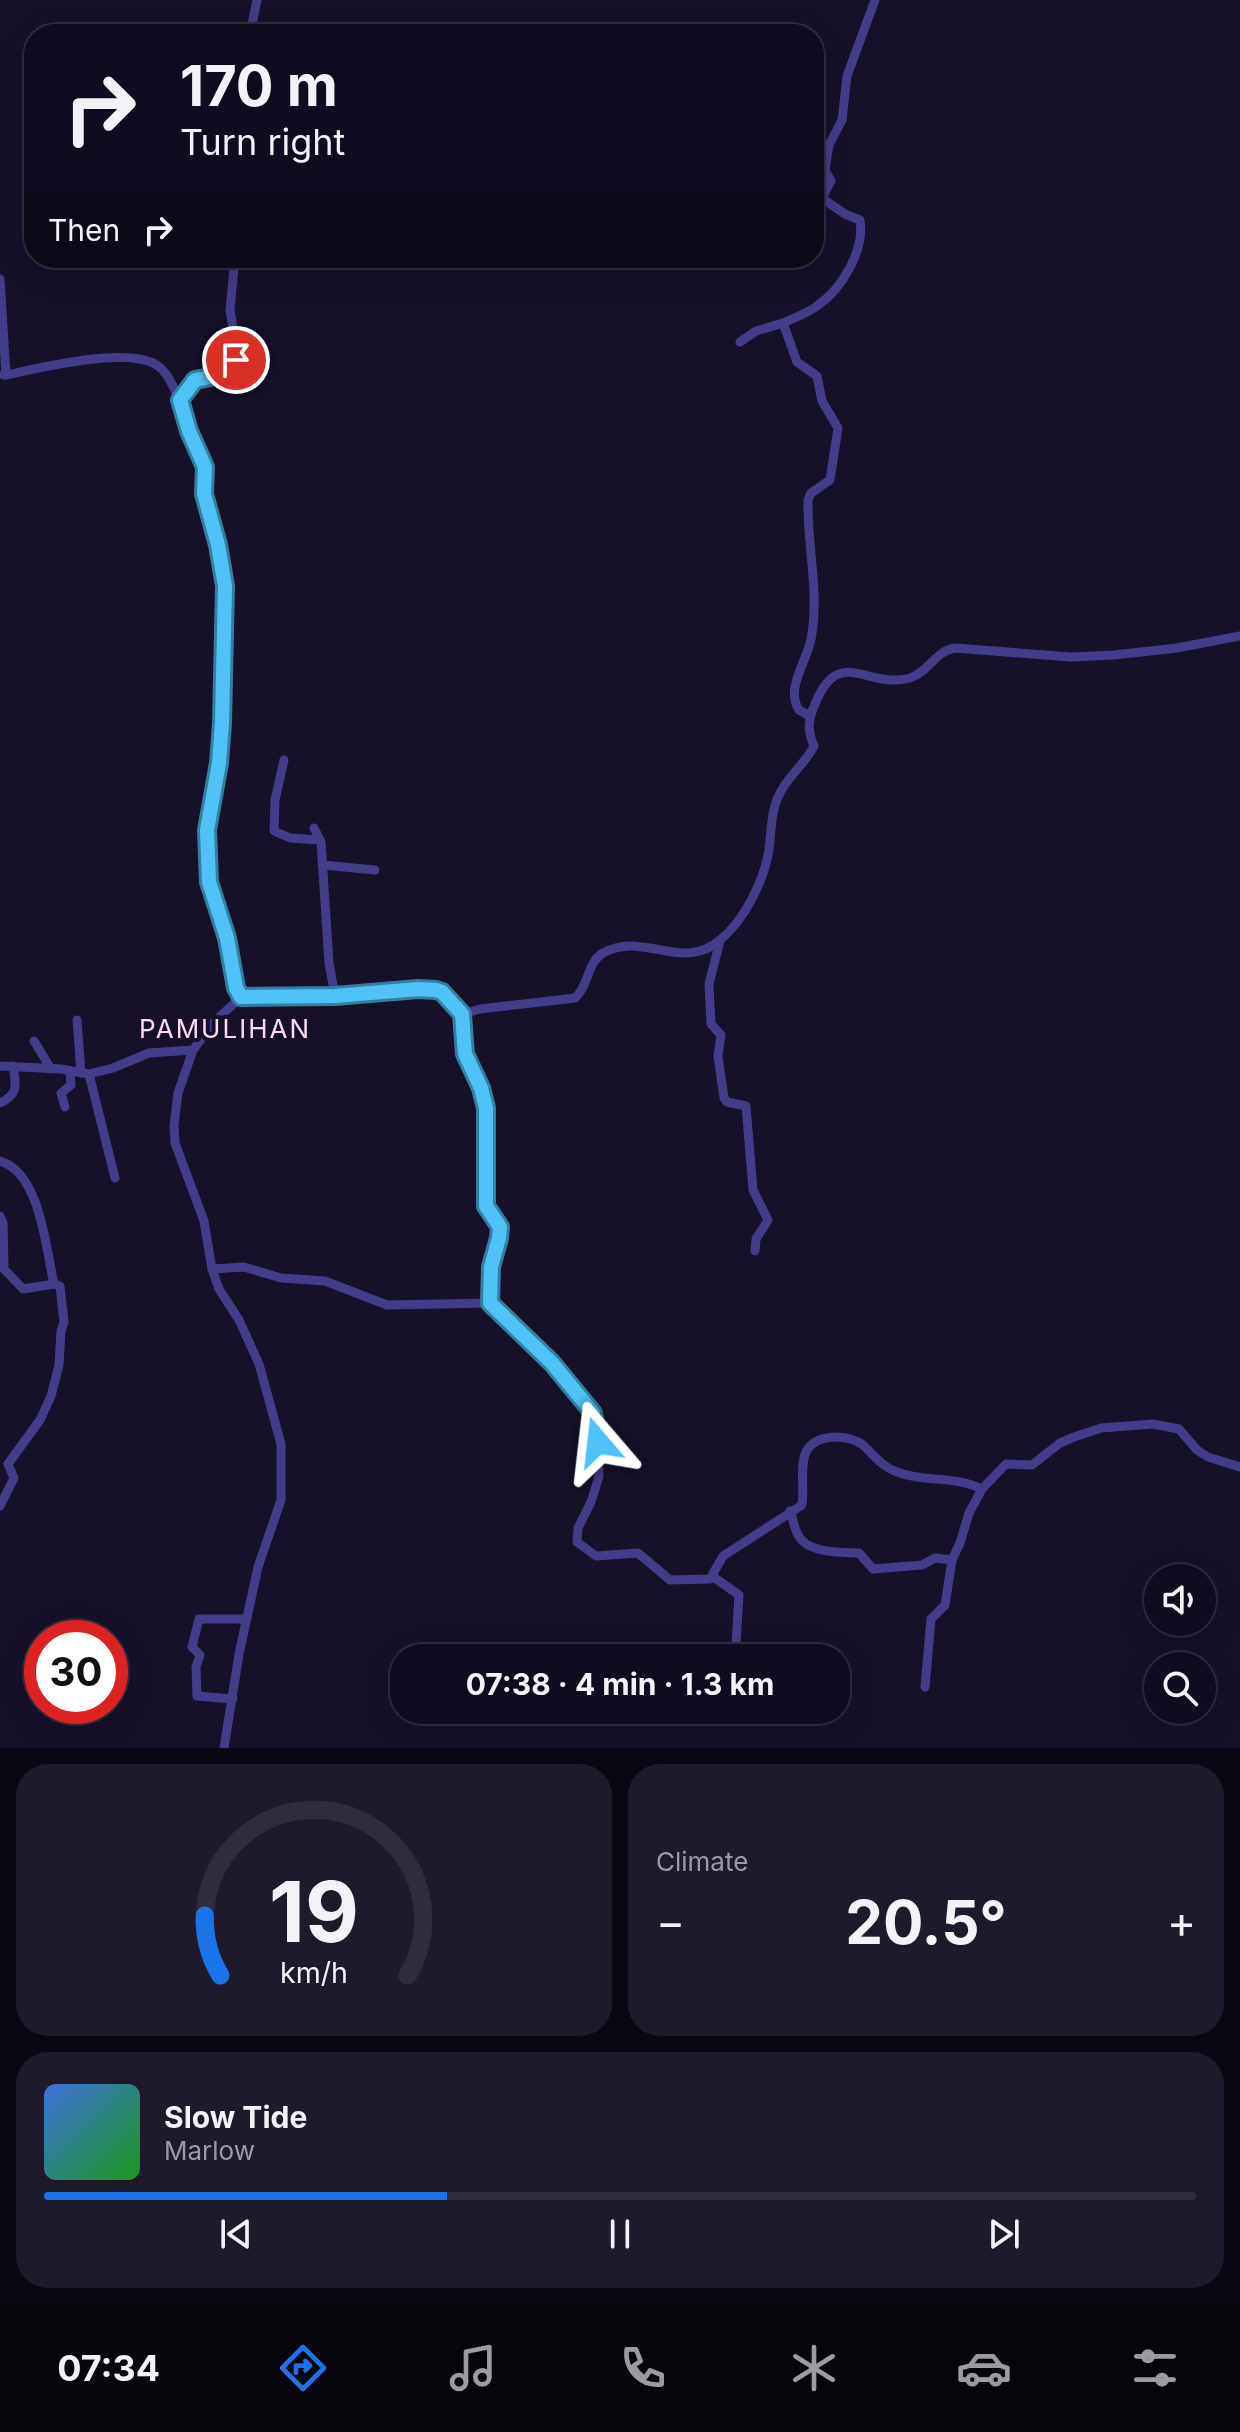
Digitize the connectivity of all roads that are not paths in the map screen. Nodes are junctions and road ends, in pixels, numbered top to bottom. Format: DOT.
graph roads {
  1 [pos="257,0"];
  2 [pos="875,0"];
  3 [pos="252,24"];
  4 [pos="824,194"];
  5 [pos="824,200"];
  6 [pos="234,268"];
  7 [pos="0,279"];
  8 [pos="783,323"];
  9 [pos="740,342"];
  10 [pos="3,376"];
  11 [pos="180,400"];
  12 [pos="1240,636"];
  13 [pos="810,716"];
  14 [pos="284,760"];
  15 [pos="314,828"];
  16 [pos="320,840"];
  17 [pos="323,865"];
  18 [pos="375,870"];
  19 [pos="720,941"];
  20 [pos="335,996"];
  21 [pos="241,997"];
  22 [pos="462,1014"];
  23 [pos="77,1020"];
  24 [pos="34,1041"];
  25 [pos="193,1050"];
  26 [pos="0,1066"];
  27 [pos="13,1066"];
  28 [pos="51,1069"];
  29 [pos="80,1072"];
  30 [pos="0,1103"];
  31 [pos="65,1107"];
  32 [pos="0,1161"];
  33 [pos="115,1178"];
  34 [pos="0,1216"];
  35 [pos="755,1251"];
  36 [pos="212,1269"];
  37 [pos="54,1284"];
  38 [pos="490,1303"];
  39 [pos="1240,1467"];
  40 [pos="982,1489"];
  41 [pos="0,1506"];
  42 [pos="790,1511"];
  43 [pos="952,1560"];
  44 [pos="712,1576"];
  45 [pos="247,1619"];
  46 [pos="736,1644"];
  47 [pos="925,1687"];
  48 [pos="233,1699"];
  49 [pos="224,1748"];
  1 -- 3 [label="street"];
  2 -- 4 [label="street"];
  5 -- 8 [label="street"];
  6 -- 11 [label="street"];
  7 -- 10 [label="street"];
  8 -- 9 [label="street"];
  8 -- 13 [label="street"];
  10 -- 11 [label="street"];
  11 -- 21 [label="street"];
  12 -- 13 [label="street"];
  13 -- 19 [label="street"];
  14 -- 16 [label="street"];
  15 -- 16 [label="street"];
  16 -- 17 [label="street"];
  17 -- 18 [label="street"];
  17 -- 20 [label="street"];
  19 -- 22 [label="street"];
  19 -- 35 [label="street"];
  20 -- 21 [label="street"];
  20 -- 22 [label="street"];
  21 -- 25 [label="street"];
  22 -- 38 [label="street"];
  23 -- 29 [label="street"];
  24 -- 28 [label="street"];
  25 -- 29 [label="street"];
  25 -- 36 [label="street"];
  26 -- 27 [label="street"];
  27 -- 28 [label="street"];
  27 -- 30 [label="street"];
  28 -- 29 [label="street"];
  29 -- 31 [label="street"];
  29 -- 33 [label="street"];
  32 -- 37 [label="street"];
  34 -- 37 [label="street"];
  36 -- 38 [label="street"];
  36 -- 45 [label="street"];
  37 -- 41 [label="street"];
  38 -- 44 [label="street"];
  39 -- 40 [label="street"];
  40 -- 42 [label="street"];
  40 -- 43 [label="street"];
  42 -- 43 [label="street"];
  42 -- 44 [label="street"];
  43 -- 47 [label="street"];
  44 -- 46 [label="street"];
  45 -- 48 [label="street"];
  45 -- 48 [label="street"];
  48 -- 49 [label="street"];
}
